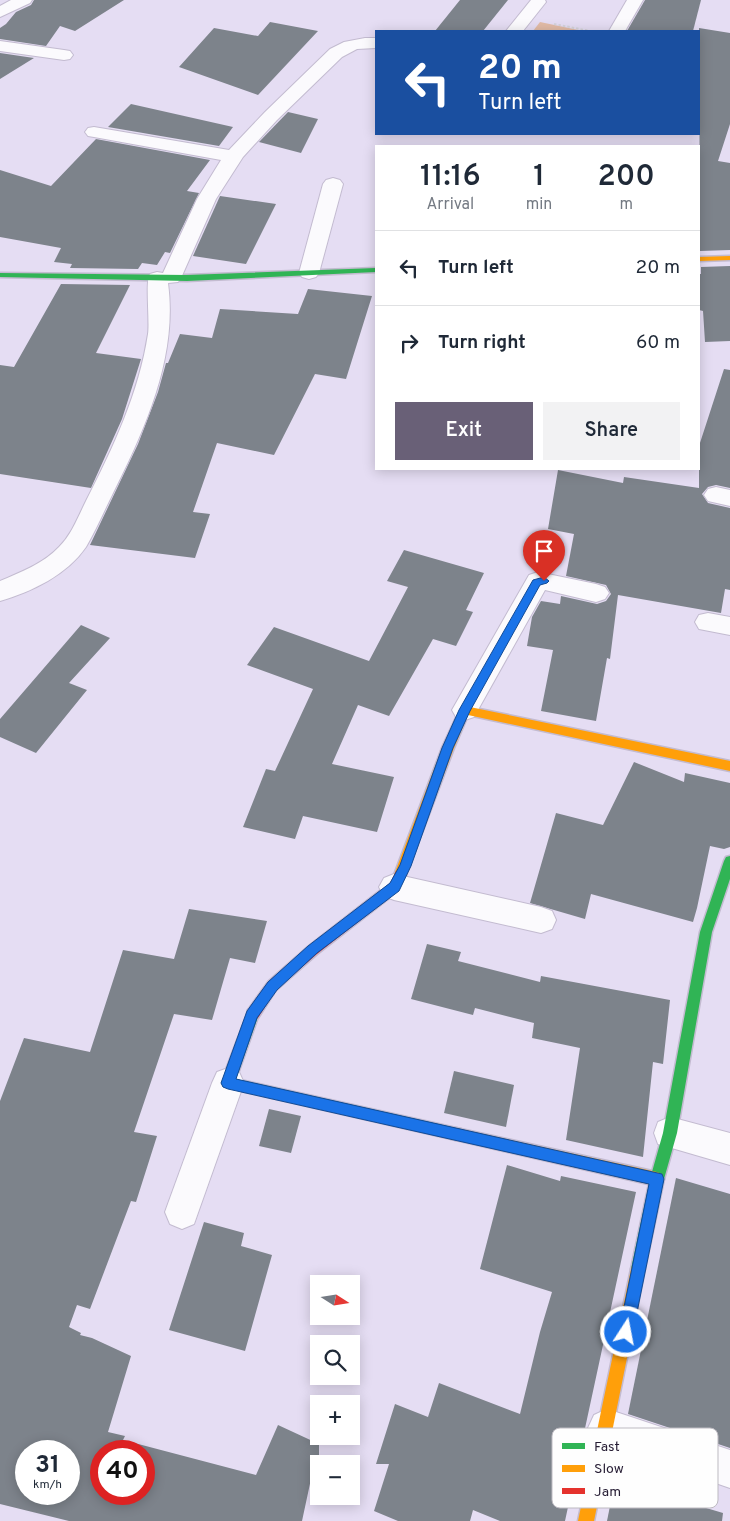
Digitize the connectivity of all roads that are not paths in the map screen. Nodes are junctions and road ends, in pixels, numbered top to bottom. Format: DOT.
graph roads {
  1 [pos="24,0"];
  2 [pos="635,0"];
  3 [pos="538,2"];
  4 [pos="0,12"];
  5 [pos="519,25"];
  6 [pos="618,30"];
  7 [pos="375,43"];
  8 [pos="0,46"];
  9 [pos="64,55"];
  10 [pos="94,132"];
  11 [pos="234,157"];
  12 [pos="333,184"];
  13 [pos="730,258"];
  14 [pos="700,259"];
  15 [pos="375,270"];
  16 [pos="309,273"];
  17 [pos="0,275"];
  18 [pos="164,278"];
  19 [pos="0,592"];
  20 [pos="596,593"];
  21 [pos="465,710"];
  22 [pos="730,766"];
  23 [pos="730,861"];
  24 [pos="394,887"];
  25 [pos="541,920"];
  26 [pos="228,1083"];
  27 [pos="670,1132"];
  28 [pos="730,1149"];
  29 [pos="657,1179"];
  30 [pos="182,1212"];
  31 [pos="606,1428"];
  32 [pos="718,1464"];
  33 [pos="730,1468"];
  34 [pos="589,1508"];
  35 [pos="586,1521"];
  1 -- 4 [label="street"];
  2 -- 6 [label="street"];
  3 -- 5 [label="street"];
  7 -- 11 [label="street"];
  8 -- 9 [label="street"];
  10 -- 11 [label="street"];
  11 -- 18 [label="street"];
  12 -- 16 [label="street"];
  13 -- 14 [label="street"];
  15 -- 16 [label="street"];
  16 -- 18 [label="street"];
  17 -- 18 [label="street"];
  18 -- 19 [label="street"];
  20 -- 21 [label="street"];
  21 -- 22 [label="street"];
  21 -- 24 [label="street"];
  23 -- 27 [label="street"];
  24 -- 25 [label="street"];
  24 -- 26 [label="street"];
  26 -- 29 [label="street"];
  26 -- 30 [label="street"];
  27 -- 28 [label="street"];
  27 -- 29 [label="street"];
  29 -- 31 [label="street"];
  32 -- 33 [label="street"];
  34 -- 35 [label="street"];
}
